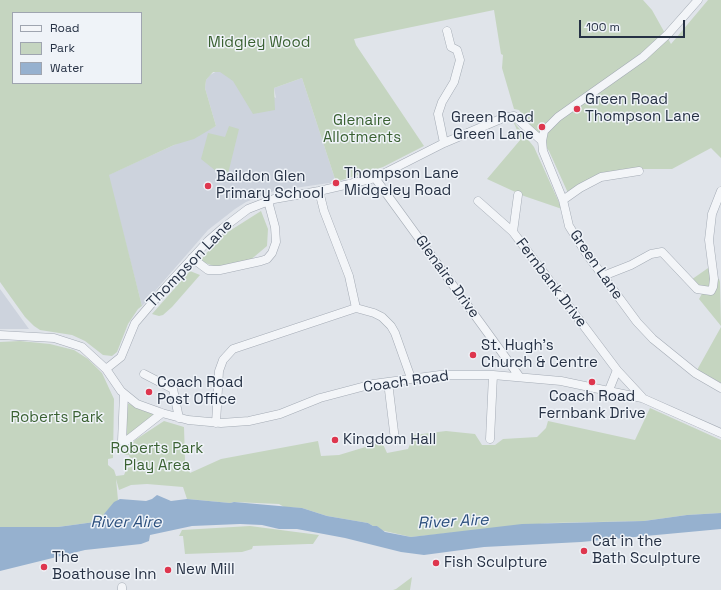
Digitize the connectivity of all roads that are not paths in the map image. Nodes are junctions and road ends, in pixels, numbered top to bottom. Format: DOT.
graph roads {
  1 [pos="698,0"];
  2 [pos="447,31"];
  3 [pos="542,141"];
  4 [pos="444,143"];
  5 [pos="639,171"];
  6 [pos="375,178"];
  7 [pos="319,191"];
  8 [pos="721,191"];
  9 [pos="518,196"];
  10 [pos="563,200"];
  11 [pos="268,201"];
  12 [pos="478,201"];
  13 [pos="513,232"];
  14 [pos="192,258"];
  15 [pos="603,276"];
  16 [pos="356,308"];
  17 [pos="0,335"];
  18 [pos="106,369"];
  19 [pos="617,370"];
  20 [pos="144,374"];
  21 [pos="493,375"];
  22 [pos="519,376"];
  23 [pos="411,378"];
  24 [pos="388,382"];
  25 [pos="721,388"];
  26 [pos="609,390"];
  27 [pos="124,394"];
  28 [pos="642,398"];
  29 [pos="162,413"];
  30 [pos="179,418"];
  31 [pos="216,423"];
  32 [pos="721,433"];
  33 [pos="490,439"];
  34 [pos="395,440"];
  1 -- 3 [label="street"];
  2 -- 4 [label="street"];
  3 -- 4 [label="street, Thompson Lane"];
  3 -- 10 [label="street, Green Lane"];
  4 -- 6 [label="street, Thompson Lane"];
  5 -- 10 [label="street"];
  6 -- 7 [label="street, Thompson Lane"];
  6 -- 22 [label="street, Glenaire Drive"];
  7 -- 11 [label="street, Thompson Lane"];
  7 -- 16 [label="street"];
  8 -- 15 [label="street"];
  9 -- 13 [label="street"];
  10 -- 15 [label="street, Green Lane"];
  11 -- 14 [label="street, Thompson Lane"];
  11 -- 14 [label="street"];
  12 -- 13 [label="street, Fernbank Drive"];
  13 -- 19 [label="street, Fernbank Drive"];
  14 -- 18 [label="street, Thompson Lane"];
  15 -- 25 [label="street, Green Lane"];
  16 -- 23 [label="street"];
  16 -- 31 [label="street"];
  17 -- 18 [label="street, Coach Road"];
  18 -- 27 [label="street, Coach Road"];
  19 -- 26 [label="street"];
  19 -- 28 [label="street, Fernbank Drive"];
  20 -- 30 [label="street"];
  21 -- 22 [label="street, Coach Road"];
  21 -- 23 [label="street, Coach Road"];
  21 -- 33 [label="street"];
  22 -- 26 [label="street, Coach Road"];
  23 -- 24 [label="street, Coach Road"];
  24 -- 31 [label="street, Coach Road"];
  24 -- 34 [label="street"];
  26 -- 28 [label="street, Coach Road"];
  27 -- 29 [label="street, Coach Road"];
  27 -- 29 [label="street"];
  28 -- 32 [label="street, Coach Road"];
  29 -- 30 [label="street, Coach Road"];
  30 -- 31 [label="street, Coach Road"];
}
